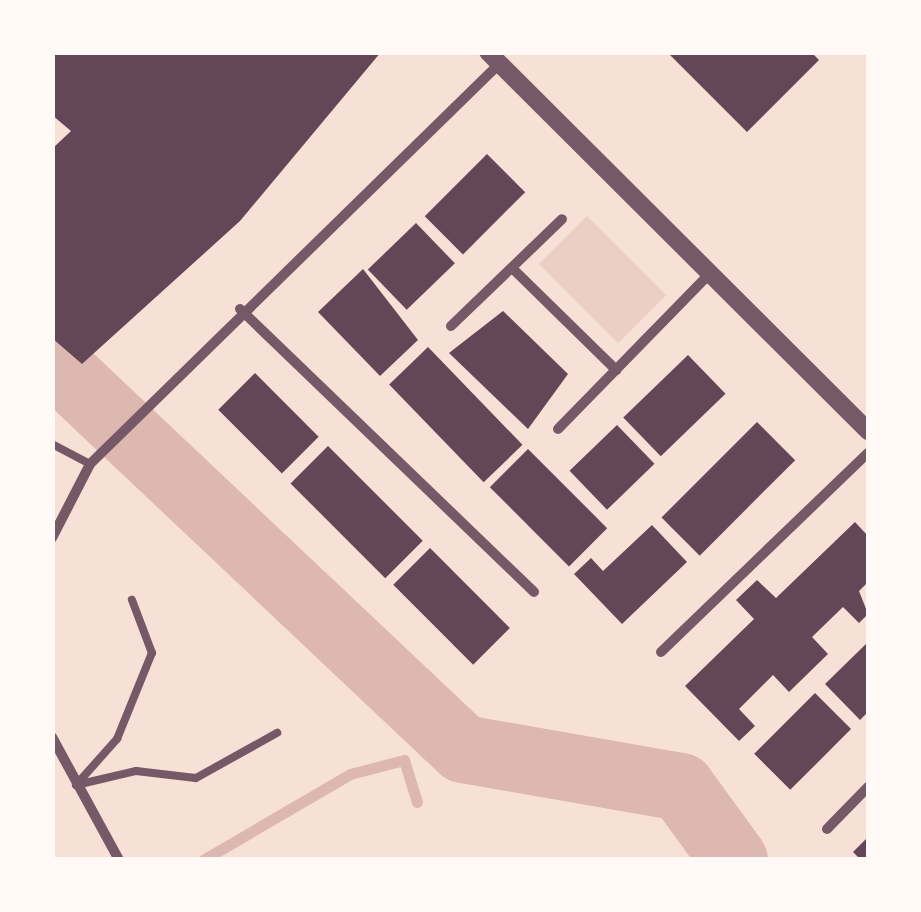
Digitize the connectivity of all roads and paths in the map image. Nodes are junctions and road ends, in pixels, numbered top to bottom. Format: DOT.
graph roads {
  1 [pos="493,58"];
  2 [pos="562,219"];
  3 [pos="512,268"];
  4 [pos="709,274"];
  5 [pos="240,309"];
  6 [pos="451,326"];
  7 [pos="616,370"];
  8 [pos="558,429"];
  9 [pos="868,431"];
  10 [pos="52,444"];
  11 [pos="868,453"];
  12 [pos="90,464"];
  13 [pos="52,538"];
  14 [pos="534,592"];
  15 [pos="132,600"];
  16 [pos="662,652"];
  17 [pos="277,733"];
  18 [pos="52,737"];
  19 [pos="76,785"];
  20 [pos="868,787"];
  21 [pos="827,829"];
  22 [pos="118,860"];
  1 -- 4 [label="street"];
  1 -- 5 [label="street"];
  2 -- 3 [label="street"];
  3 -- 6 [label="street"];
  3 -- 7 [label="street"];
  4 -- 7 [label="street"];
  4 -- 9 [label="street"];
  5 -- 12 [label="street"];
  5 -- 14 [label="street"];
  7 -- 8 [label="street"];
  10 -- 12 [label="lane"];
  11 -- 16 [label="street"];
  12 -- 13 [label="street"];
  15 -- 19 [label="lane"];
  17 -- 19 [label="lane"];
  18 -- 19 [label="street"];
  19 -- 22 [label="street"];
  20 -- 21 [label="street"];
}
